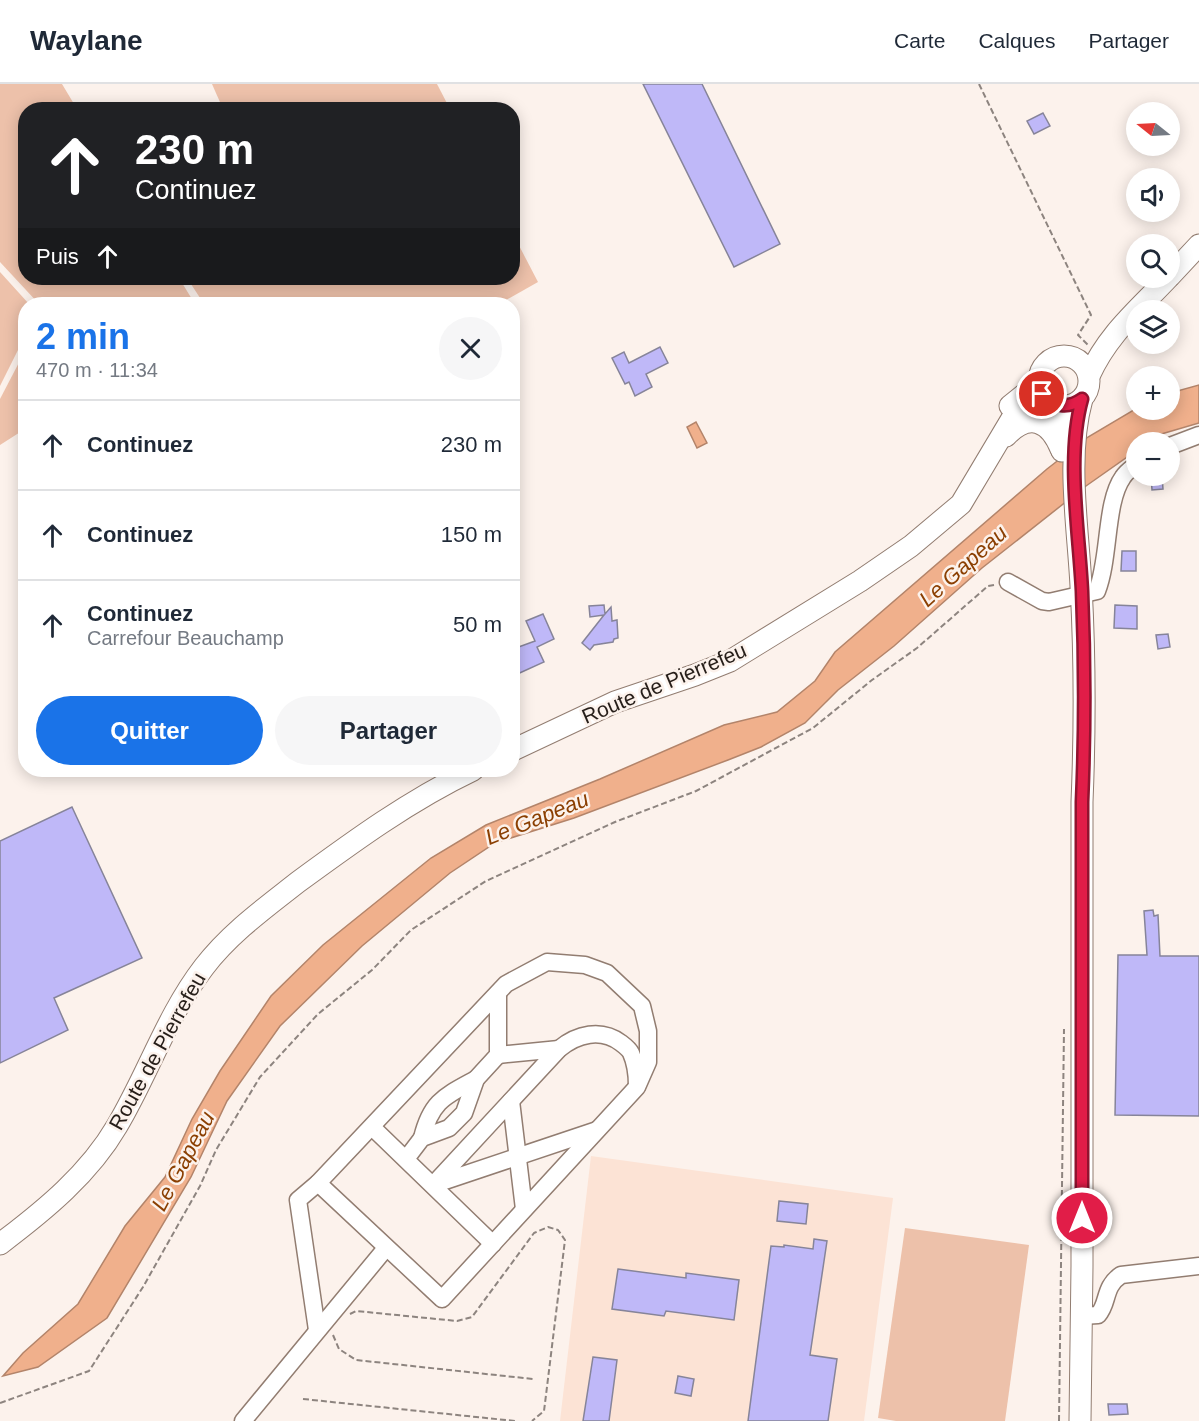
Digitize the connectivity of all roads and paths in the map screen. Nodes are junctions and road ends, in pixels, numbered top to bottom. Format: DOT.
graph roads {
  1 [pos="979,84"];
  2 [pos="1199,245"];
  3 [pos="1180,265"];
  4 [pos="1158,288"];
  5 [pos="1116,331"];
  6 [pos="1081,352"];
  7 [pos="1089,376"];
  8 [pos="1038,381"];
  9 [pos="1082,399"];
  10 [pos="1052,403"];
  11 [pos="1199,435"];
  12 [pos="1180,442"];
  13 [pos="999,443"];
  14 [pos="1068,443"];
  15 [pos="1126,473"];
  16 [pos="931,530"];
  17 [pos="1008,582"];
  18 [pos="1074,596"];
  19 [pos="520,747"];
  20 [pos="460,777"];
  21 [pos="498,993"];
  22 [pos="1064,1026"];
  23 [pos="559,1048"];
  24 [pos="498,1055"];
  25 [pos="476,1079"];
  26 [pos="638,1087"];
  27 [pos="511,1101"];
  28 [pos="372,1126"];
  29 [pos="598,1130"];
  30 [pos="422,1138"];
  31 [pos="518,1157"];
  32 [pos="406,1159"];
  33 [pos="318,1183"];
  34 [pos="433,1185"];
  35 [pos="524,1209"];
  36 [pos="0,1244"];
  37 [pos="493,1244"];
  38 [pos="386,1248"];
  39 [pos="1199,1266"];
  40 [pos="348,1315"];
  41 [pos="1082,1316"];
  42 [pos="325,1332"];
  43 [pos="533,1379"];
  44 [pos="303,1399"];
  45 [pos="0,1403"];
  46 [pos="243,1421"];
  47 [pos="515,1421"];
  48 [pos="532,1421"];
  49 [pos="1074,1421"];
  1 -- 6 [label="path"];
  2 -- 3 [label="main road"];
  4 -- 5 [label="main road"];
  5 -- 6 [label="main road"];
  5 -- 7 [label="main road"];
  6 -- 7 [label="main road"];
  6 -- 8 [label="main road"];
  7 -- 9 [label="main road"];
  8 -- 10 [label="main road"];
  8 -- 16 [label="main road"];
  9 -- 10 [label="main road"];
  9 -- 14 [label="main road"];
  10 -- 13 [label="main road"];
  10 -- 14 [label="main road"];
  11 -- 12 [label="street"];
  13 -- 14 [label="main road"];
  13 -- 16 [label="main road"];
  14 -- 18 [label="main road"];
  15 -- 18 [label="street"];
  16 -- 19 [label="main road, Route de Pierrefeu"];
  17 -- 18 [label="street"];
  17 -- 45 [label="path"];
  18 -- 41 [label="main road"];
  20 -- 36 [label="main road, Route de Pierrefeu"];
  21 -- 24 [label="street"];
  21 -- 26 [label="street"];
  21 -- 28 [label="street"];
  22 -- 49 [label="path"];
  23 -- 24 [label="street"];
  23 -- 26 [label="street"];
  23 -- 27 [label="street"];
  24 -- 25 [label="street"];
  25 -- 30 [label="street"];
  25 -- 30 [label="street"];
  26 -- 29 [label="street"];
  27 -- 31 [label="street"];
  27 -- 34 [label="street"];
  28 -- 32 [label="street"];
  28 -- 33 [label="street"];
  29 -- 31 [label="street"];
  29 -- 35 [label="street"];
  30 -- 32 [label="street"];
  31 -- 34 [label="street"];
  31 -- 35 [label="street"];
  32 -- 34 [label="street"];
  33 -- 38 [label="street"];
  33 -- 42 [label="street"];
  34 -- 37 [label="street"];
  35 -- 37 [label="street"];
  37 -- 38 [label="street"];
  38 -- 42 [label="street"];
  39 -- 41 [label="street"];
  40 -- 48 [label="path"];
  41 -- 49 [label="main road"];
  42 -- 43 [label="path"];
  42 -- 46 [label="street"];
  44 -- 47 [label="path"];
}
